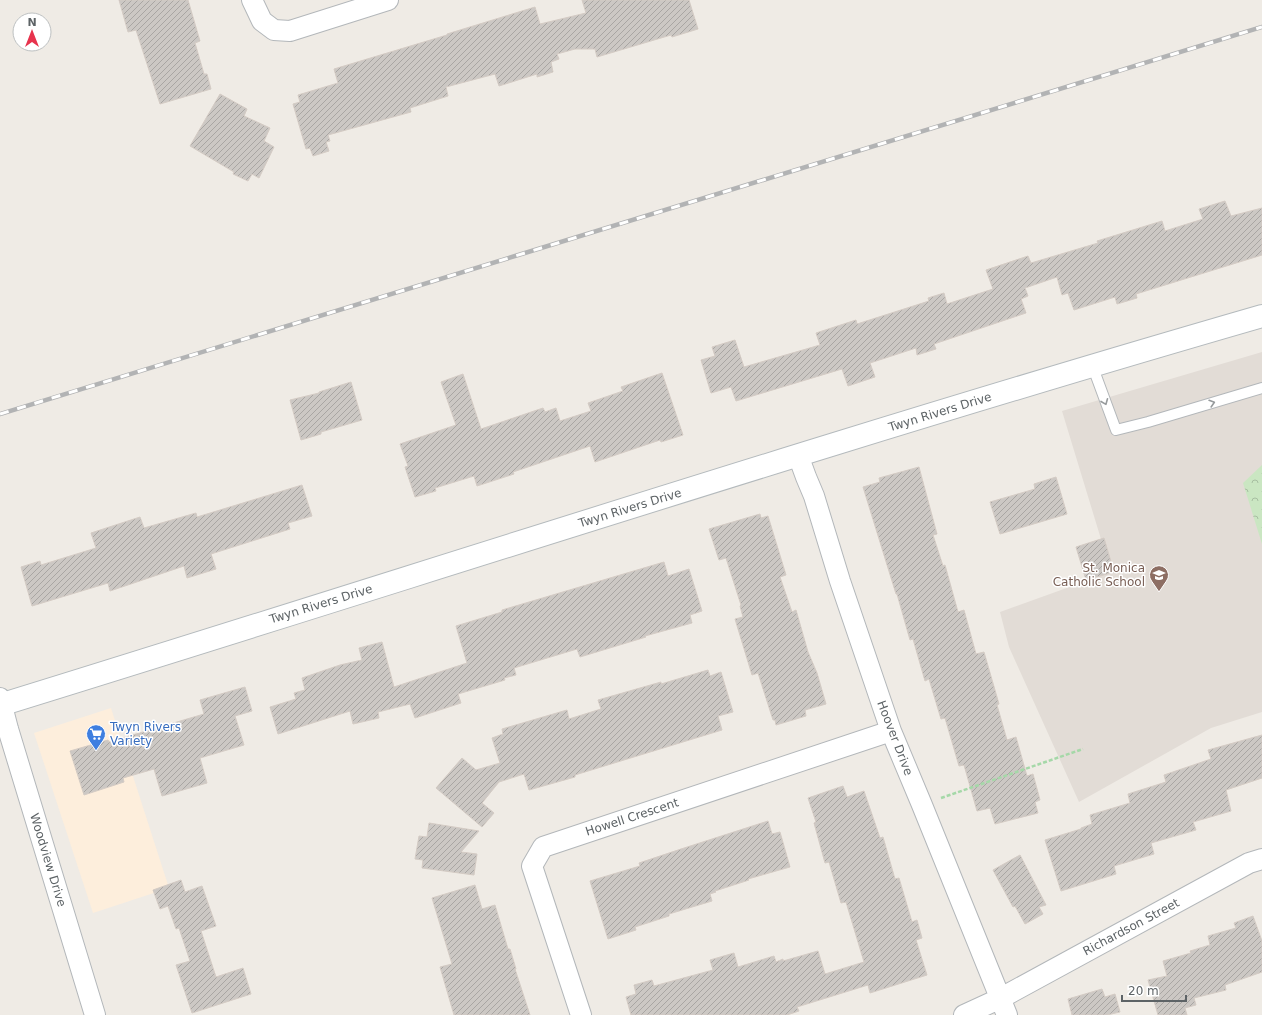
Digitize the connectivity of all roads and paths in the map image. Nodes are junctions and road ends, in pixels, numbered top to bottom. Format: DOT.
graph roads {
  1 [pos="252,0"];
  2 [pos="388,0"];
  3 [pos="1262,316"];
  4 [pos="1092,365"];
  5 [pos="1262,388"];
  6 [pos="798,455"];
  7 [pos="1,702"];
  8 [pos="891,731"];
  9 [pos="1083,749"];
  10 [pos="922,804"];
  11 [pos="1262,858"];
  12 [pos="1004,1006"];
  13 [pos="96,1015"];
  14 [pos="581,1015"];
  15 [pos="964,1015"];
  1 -- 2 [label="street"];
  3 -- 4 [label="street, Twyn Rivers Drive"];
  4 -- 5 [label="lane, one-way"];
  4 -- 6 [label="street, Twyn Rivers Drive"];
  6 -- 7 [label="street, Twyn Rivers Drive"];
  6 -- 8 [label="street, Hoover Drive"];
  7 -- 13 [label="street, Woodview Drive"];
  8 -- 10 [label="street, Hoover Drive"];
  8 -- 14 [label="street, Howell Crescent"];
  9 -- 10 [label="path"];
  10 -- 12 [label="street, Hoover Drive"];
  11 -- 12 [label="street, Richardson Street"];
  12 -- 15 [label="street"];
}
